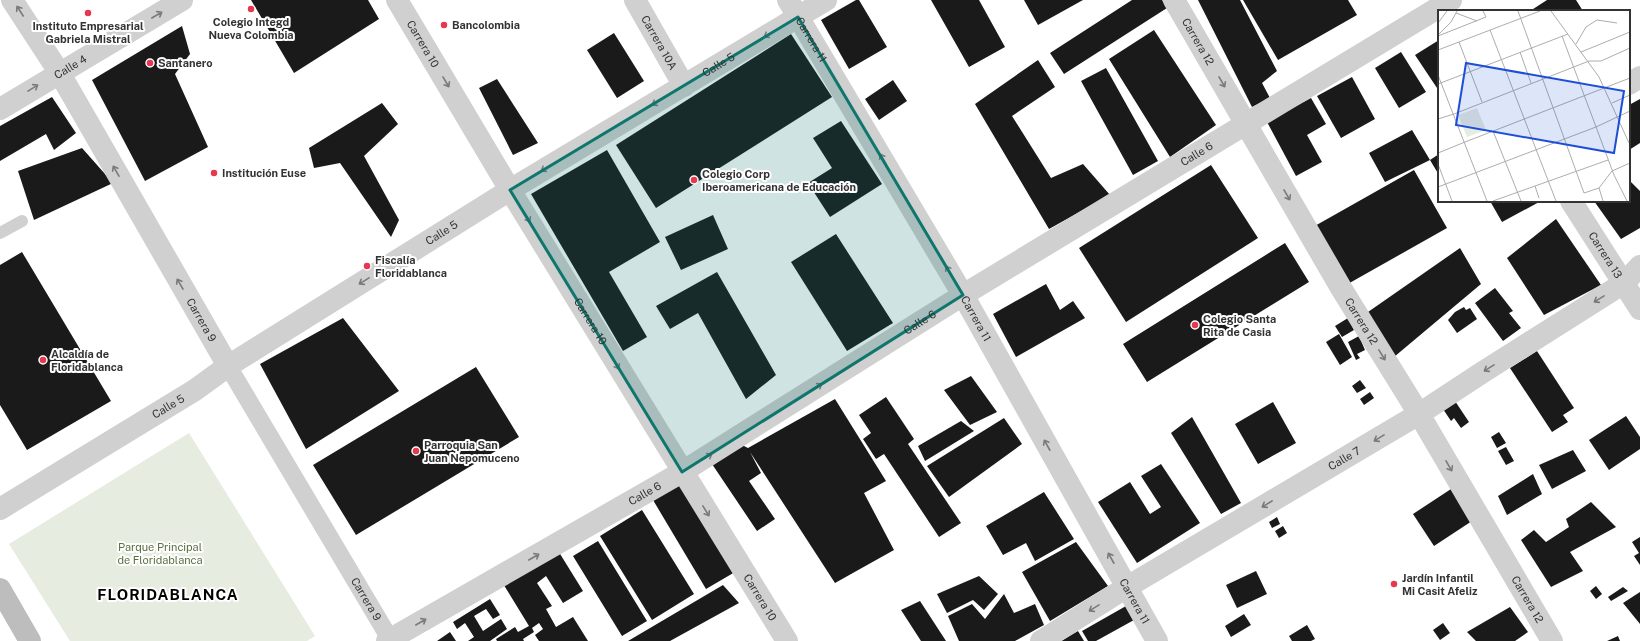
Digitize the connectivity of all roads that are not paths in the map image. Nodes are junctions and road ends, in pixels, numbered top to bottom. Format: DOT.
graph roads {
  1 [pos="12,0"];
  2 [pos="182,0"];
  3 [pos="397,0"];
  4 [pos="635,0"];
  5 [pos="826,0"];
  6 [pos="1174,0"];
  7 [pos="1442,5"];
  8 [pos="793,8"];
  9 [pos="59,72"];
  10 [pos="1640,77"];
  11 [pos="1630,83"];
  12 [pos="684,86"];
  13 [pos="0,109"];
  14 [pos="1245,123"];
  15 [pos="510,190"];
  16 [pos="1572,202"];
  17 [pos="22,221"];
  18 [pos="0,233"];
  19 [pos="1640,266"];
  20 [pos="1624,283"];
  21 [pos="963,295"];
  22 [pos="1640,309"];
  23 [pos="228,366"];
  24 [pos="1419,414"];
  25 [pos="682,472"];
  26 [pos="0,509"];
  27 [pos="1127,587"];
  28 [pos="0,589"];
  29 [pos="389,640"];
  30 [pos="30,641"];
  31 [pos="787,641"];
  32 [pos="1041,641"];
  33 [pos="1157,641"];
  34 [pos="1552,641"];
  9 -- 1 [label="street, Carrera 9, one-way"];
  9 -- 2 [label="street, Calle 4, one-way"];
  3 -- 15 [label="street, Carrera 10, one-way"];
  4 -- 12 [label="street, Carrera 10A"];
  5 -- 8 [label="street, Calle 5"];
  6 -- 14 [label="street, Carrera 12, one-way"];
  7 -- 14 [label="street, Calle 6"];
  8 -- 12 [label="street, Calle 5, one-way"];
  21 -- 8 [label="street, Carrera 11, one-way"];
  13 -- 9 [label="street, Calle 4, one-way"];
  23 -- 9 [label="street, Carrera 9, one-way"];
  10 -- 11 [label="street"];
  12 -- 15 [label="street, Calle 5, one-way"];
  14 -- 21 [label="street, Calle 6"];
  14 -- 24 [label="street, Carrera 12, one-way"];
  15 -- 23 [label="street, Calle 5, one-way"];
  15 -- 25 [label="street, Carrera 10, one-way"];
  16 -- 20 [label="street, Carrera 13"];
  17 -- 18 [label="lane"];
  19 -- 20 [label="street, Calle 7"];
  20 -- 22 [label="street, Carrera 13"];
  20 -- 24 [label="street, Calle 7, one-way"];
  25 -- 21 [label="street, Calle 6, one-way"];
  27 -- 21 [label="street, Carrera 11, one-way"];
  23 -- 26 [label="street, Calle 5"];
  23 -- 29 [label="street, Carrera 9"];
  24 -- 27 [label="street, Calle 7, one-way"];
  24 -- 34 [label="street, Carrera 12, one-way"];
  29 -- 25 [label="street, Calle 6, one-way"];
  25 -- 31 [label="street, Carrera 10, one-way"];
  27 -- 32 [label="street, Calle 7, one-way"];
  27 -- 33 [label="street, Carrera 11"];
  28 -- 30 [label="main road"];
}
